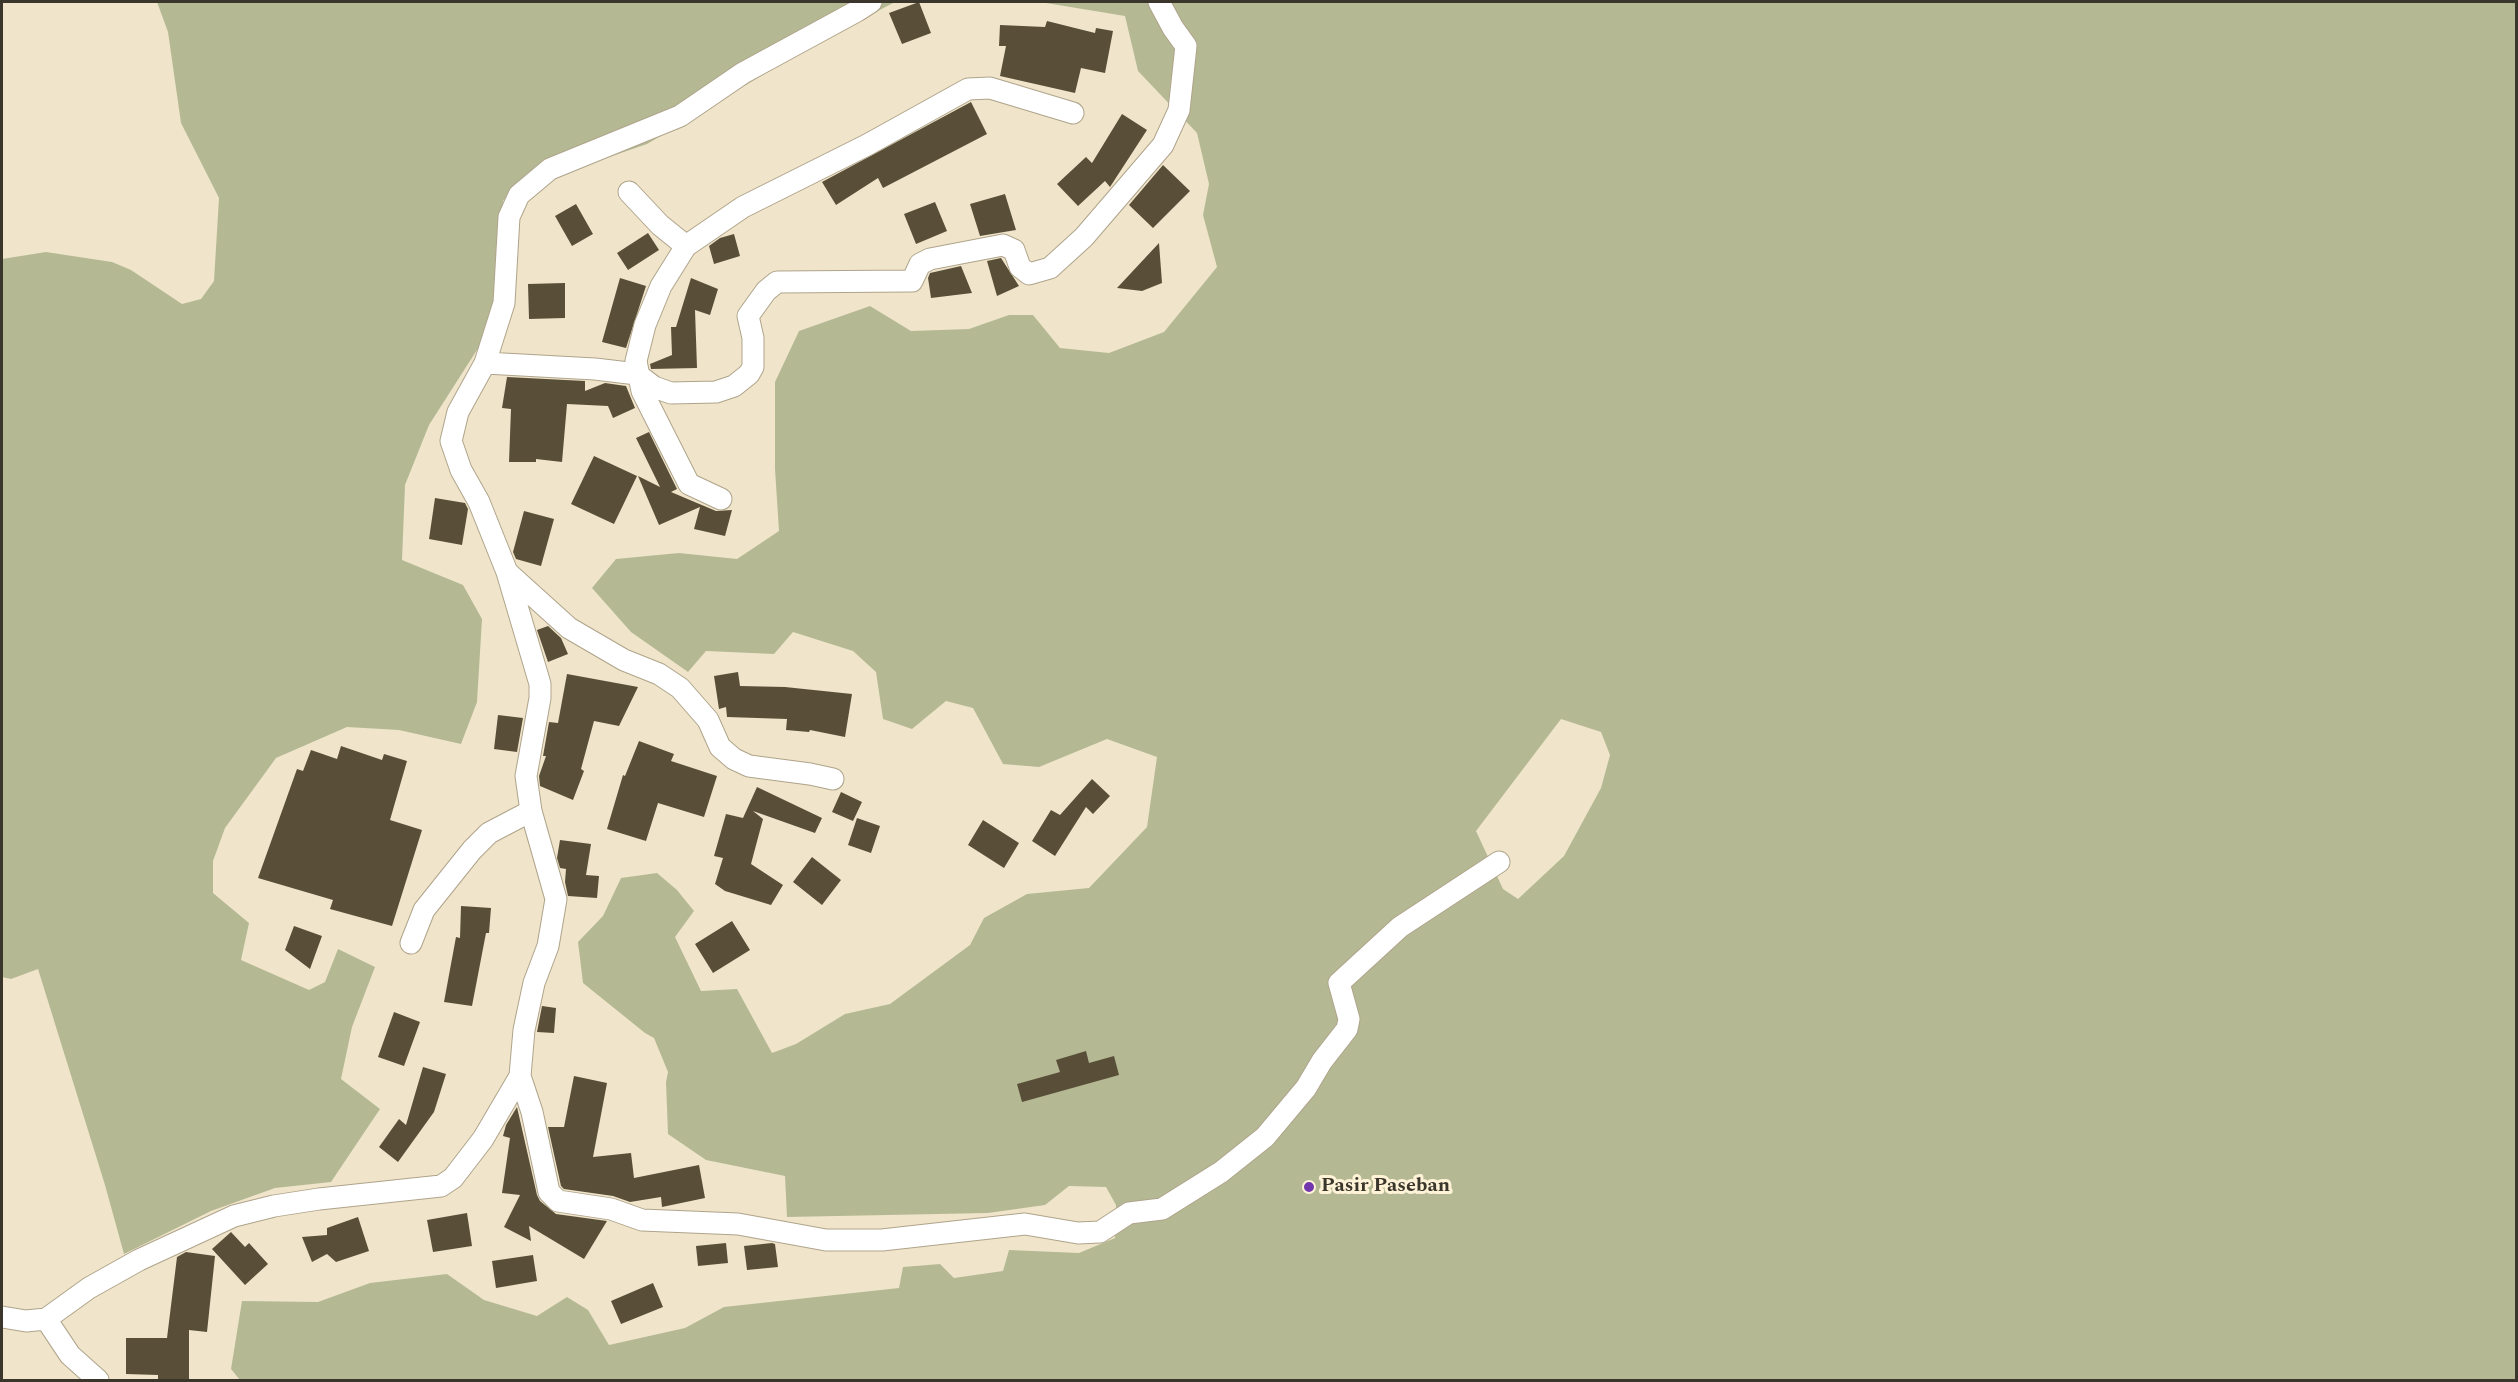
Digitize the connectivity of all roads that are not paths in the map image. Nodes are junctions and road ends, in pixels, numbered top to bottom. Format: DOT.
graph roads {
  1 [pos="871,2"];
  2 [pos="1159,2"];
  3 [pos="1073,113"];
  4 [pos="629,192"];
  5 [pos="686,246"];
  6 [pos="485,363"];
  7 [pos="637,374"];
  8 [pos="721,500"];
  9 [pos="507,572"];
  10 [pos="833,779"];
  11 [pos="531,811"];
  12 [pos="1500,862"];
  13 [pos="411,943"];
  14 [pos="520,1076"];
  15 [pos="2,1317"];
  16 [pos="46,1319"];
  17 [pos="98,1380"];
  1 -- 6 [label="street"];
  2 -- 7 [label="street"];
  3 -- 5 [label="street"];
  4 -- 5 [label="street"];
  5 -- 7 [label="street"];
  6 -- 7 [label="street"];
  6 -- 9 [label="street"];
  7 -- 8 [label="street"];
  9 -- 10 [label="street"];
  9 -- 11 [label="street"];
  11 -- 13 [label="street"];
  11 -- 14 [label="street"];
  12 -- 14 [label="street"];
  14 -- 16 [label="street"];
  15 -- 16 [label="street"];
  16 -- 17 [label="street"];
}
